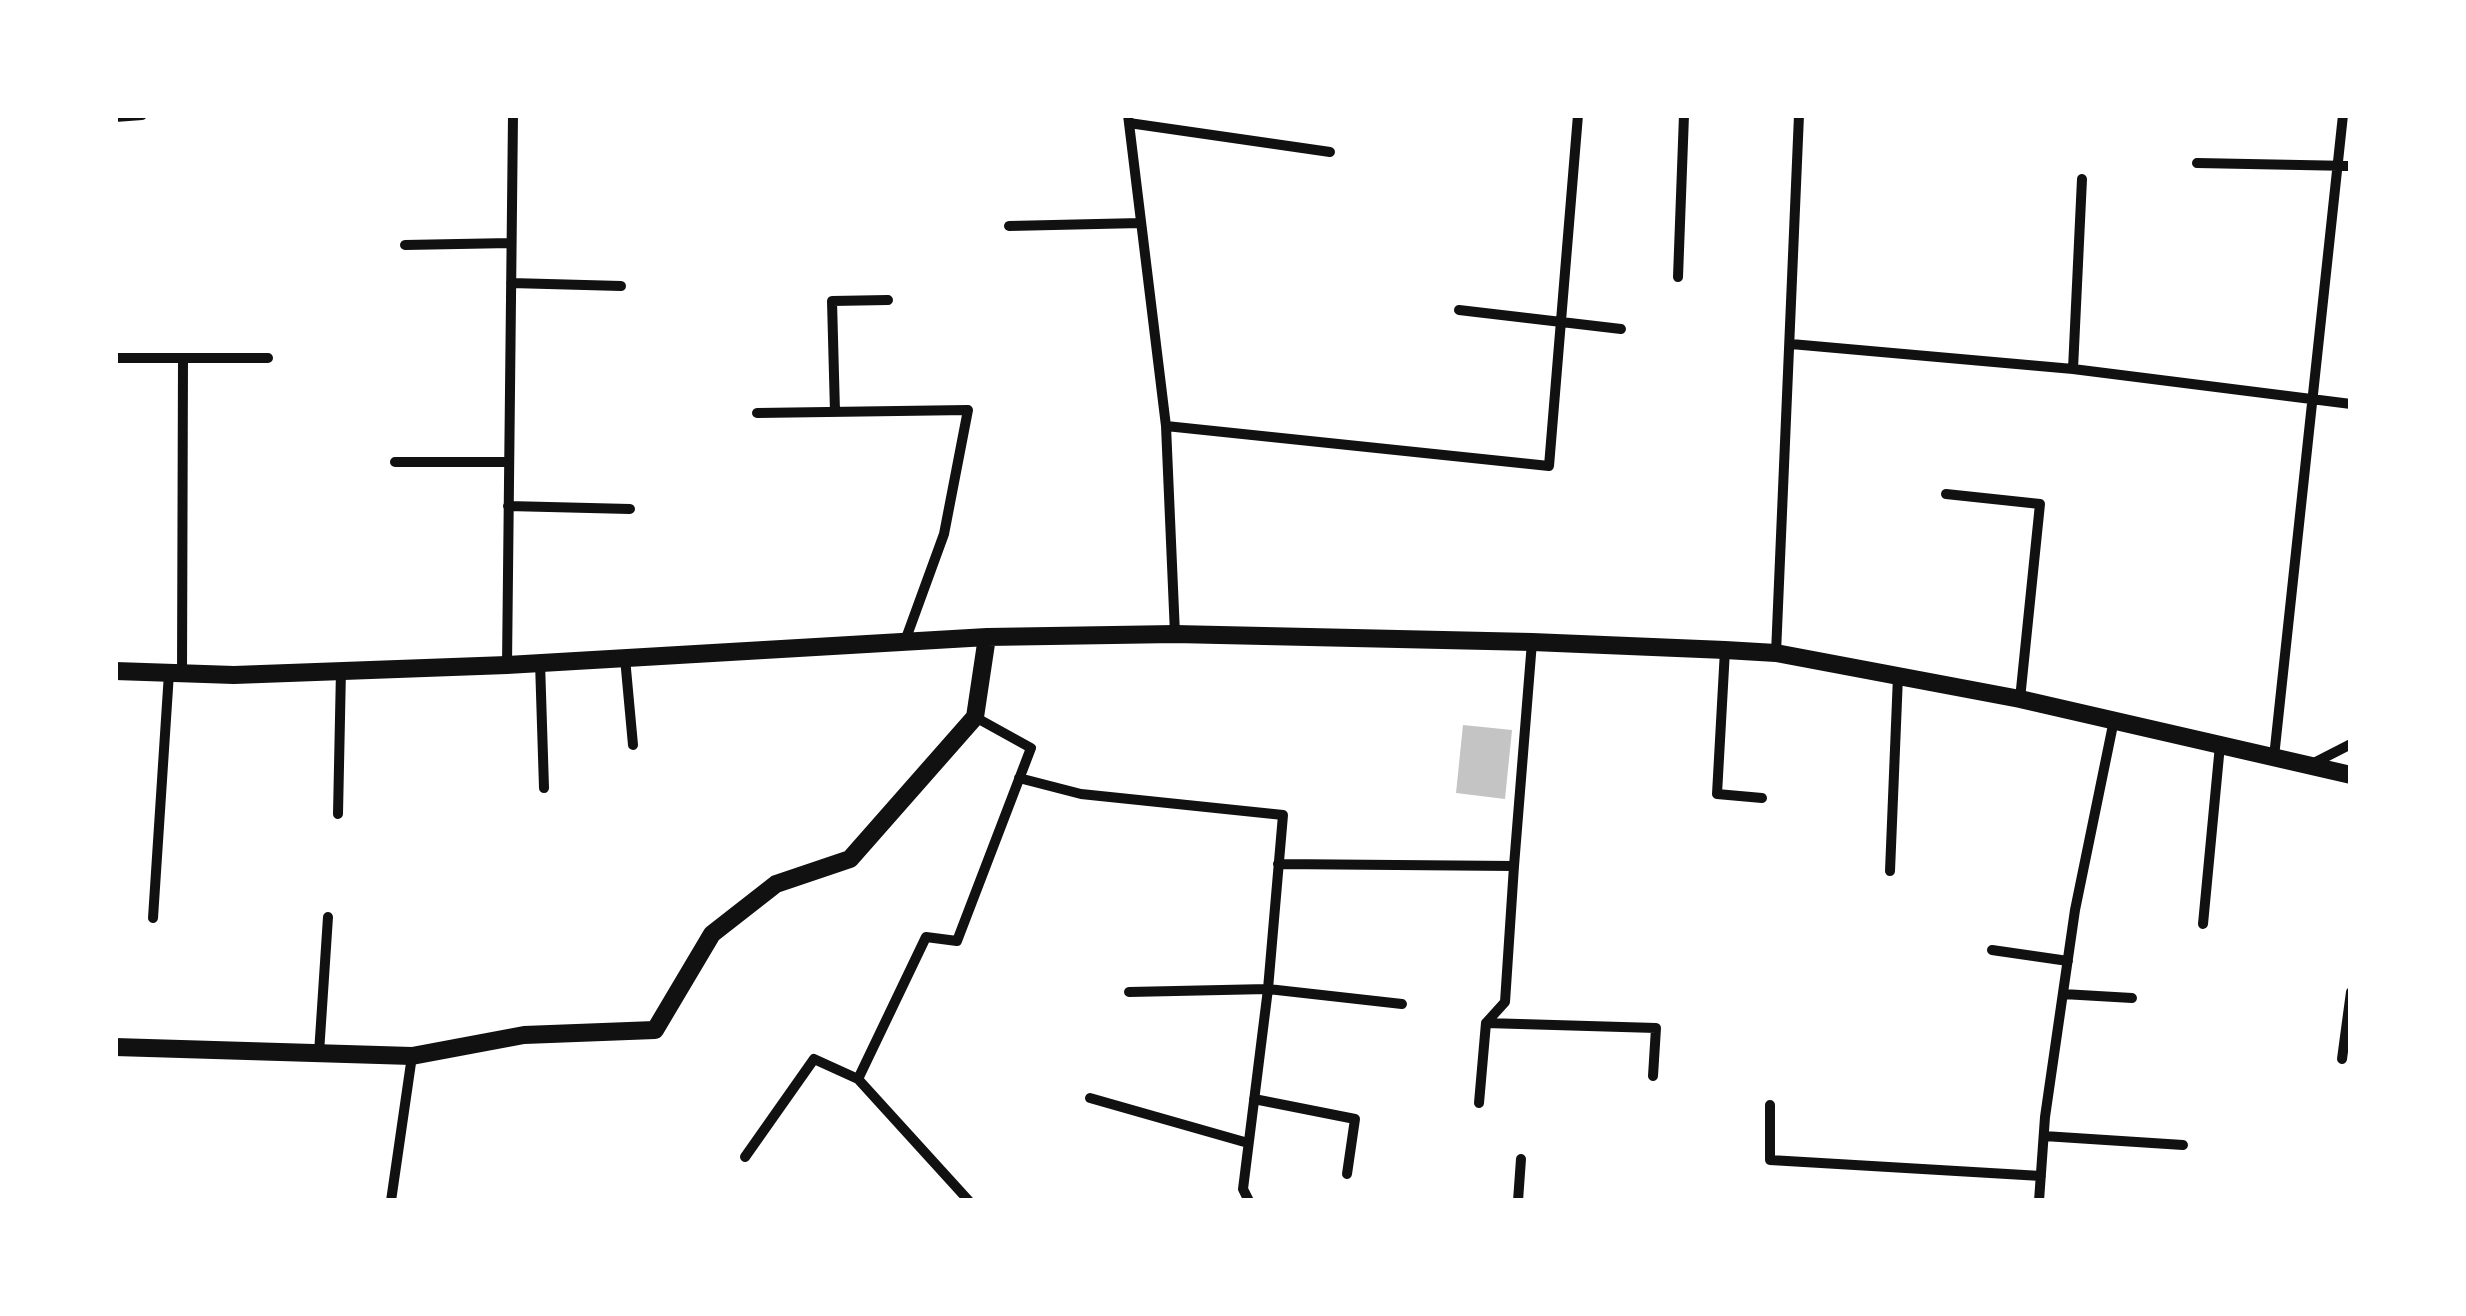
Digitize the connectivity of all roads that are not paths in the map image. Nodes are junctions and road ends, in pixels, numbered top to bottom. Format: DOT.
graph roads {
  1 [pos="142,115"];
  2 [pos="512,115"];
  3 [pos="1578,115"];
  4 [pos="1684,115"];
  5 [pos="1799,115"];
  6 [pos="2344,115"];
  7 [pos="115,117"];
  8 [pos="1129,119"];
  9 [pos="1330,152"];
  10 [pos="2197,164"];
  11 [pos="2338,166"];
  12 [pos="2351,166"];
  13 [pos="2082,180"];
  14 [pos="1141,223"];
  15 [pos="1009,226"];
  16 [pos="511,243"];
  17 [pos="405,245"];
  18 [pos="1678,277"];
  19 [pos="511,284"];
  20 [pos="621,286"];
  21 [pos="888,300"];
  22 [pos="1459,310"];
  23 [pos="1561,324"];
  24 [pos="1621,329"];
  25 [pos="1791,344"];
  26 [pos="115,358"];
  27 [pos="184,358"];
  28 [pos="268,358"];
  29 [pos="2073,368"];
  30 [pos="2312,402"];
  31 [pos="2351,404"];
  32 [pos="836,412"];
  33 [pos="756,413"];
  34 [pos="1166,426"];
  35 [pos="395,462"];
  36 [pos="509,462"];
  37 [pos="1946,494"];
  38 [pos="508,506"];
  39 [pos="630,509"];
  40 [pos="1174,634"];
  41 [pos="987,637"];
  42 [pos="906,642"];
  43 [pos="1532,642"];
  44 [pos="1725,650"];
  45 [pos="1776,653"];
  46 [pos="625,658"];
  47 [pos="540,662"];
  48 [pos="507,665"];
  49 [pos="341,670"];
  50 [pos="115,671"];
  51 [pos="175,673"];
  52 [pos="1898,676"];
  53 [pos="2020,699"];
  54 [pos="974,717"];
  55 [pos="2114,719"];
  56 [pos="633,744"];
  57 [pos="2220,744"];
  58 [pos="2351,744"];
  59 [pos="2274,756"];
  60 [pos="2309,765"];
  61 [pos="2351,775"];
  62 [pos="1020,778"];
  63 [pos="544,788"];
  64 [pos="1762,798"];
  65 [pos="338,814"];
  66 [pos="1278,864"];
  67 [pos="1514,866"];
  68 [pos="1890,871"];
  69 [pos="328,917"];
  70 [pos="152,918"];
  71 [pos="2203,924"];
  72 [pos="1992,950"];
  73 [pos="2068,962"];
  74 [pos="1268,988"];
  75 [pos="1130,992"];
  76 [pos="2351,992"];
  77 [pos="2063,994"];
  78 [pos="2132,998"];
  79 [pos="1402,1004"];
  80 [pos="1486,1023"];
  81 [pos="115,1047"];
  82 [pos="319,1053"];
  83 [pos="412,1056"];
  84 [pos="2342,1058"];
  85 [pos="1653,1076"];
  86 [pos="858,1079"];
  87 [pos="1090,1098"];
  88 [pos="1254,1098"];
  89 [pos="1479,1102"];
  90 [pos="1770,1105"];
  91 [pos="2044,1136"];
  92 [pos="1248,1143"];
  93 [pos="2182,1145"];
  94 [pos="745,1157"];
  95 [pos="1522,1159"];
  96 [pos="1347,1174"];
  97 [pos="2041,1176"];
  98 [pos="391,1201"];
  99 [pos="969,1201"];
  100 [pos="1249,1201"];
  101 [pos="1518,1201"];
  102 [pos="2039,1201"];
  1 -- 7 [label="street"];
  2 -- 16 [label="street"];
  3 -- 23 [label="street"];
  4 -- 18 [label="street"];
  5 -- 25 [label="street"];
  6 -- 11 [label="street"];
  8 -- 9 [label="street"];
  8 -- 14 [label="street"];
  10 -- 11 [label="street"];
  11 -- 12 [label="street"];
  11 -- 30 [label="street"];
  13 -- 29 [label="street"];
  14 -- 15 [label="street"];
  14 -- 34 [label="street"];
  16 -- 17 [label="street"];
  16 -- 19 [label="street"];
  19 -- 20 [label="street"];
  19 -- 36 [label="street"];
  21 -- 32 [label="street"];
  22 -- 23 [label="street"];
  23 -- 24 [label="street"];
  23 -- 34 [label="street"];
  25 -- 29 [label="street"];
  25 -- 45 [label="street"];
  26 -- 27 [label="street"];
  27 -- 28 [label="street"];
  27 -- 51 [label="street"];
  29 -- 30 [label="street"];
  30 -- 31 [label="street"];
  30 -- 59 [label="street"];
  32 -- 33 [label="street"];
  32 -- 42 [label="street"];
  34 -- 40 [label="street"];
  35 -- 36 [label="street"];
  36 -- 38 [label="street"];
  37 -- 53 [label="street"];
  38 -- 39 [label="street"];
  38 -- 48 [label="street"];
  40 -- 41 [label="street"];
  40 -- 43 [label="street"];
  41 -- 42 [label="street"];
  41 -- 54 [label="street"];
  42 -- 46 [label="street"];
  43 -- 44 [label="street"];
  43 -- 67 [label="street"];
  44 -- 45 [label="street"];
  44 -- 64 [label="street"];
  45 -- 52 [label="street"];
  46 -- 47 [label="street"];
  46 -- 56 [label="street"];
  47 -- 48 [label="street"];
  47 -- 63 [label="street"];
  48 -- 49 [label="street"];
  49 -- 51 [label="street"];
  49 -- 65 [label="street"];
  50 -- 51 [label="street"];
  51 -- 70 [label="street"];
  52 -- 53 [label="street"];
  52 -- 68 [label="street"];
  53 -- 55 [label="street"];
  54 -- 62 [label="street"];
  54 -- 83 [label="street"];
  55 -- 57 [label="street"];
  55 -- 73 [label="street"];
  57 -- 59 [label="street"];
  57 -- 71 [label="street"];
  58 -- 60 [label="street"];
  59 -- 60 [label="street"];
  60 -- 61 [label="street"];
  62 -- 66 [label="street"];
  62 -- 86 [label="street"];
  66 -- 67 [label="street"];
  66 -- 74 [label="street"];
  67 -- 80 [label="street"];
  69 -- 82 [label="street"];
  72 -- 73 [label="street"];
  73 -- 77 [label="street"];
  74 -- 75 [label="street"];
  74 -- 79 [label="street"];
  74 -- 88 [label="street"];
  76 -- 84 [label="street"];
  77 -- 78 [label="street"];
  77 -- 91 [label="street"];
  80 -- 85 [label="street"];
  80 -- 89 [label="street"];
  81 -- 82 [label="street"];
  82 -- 83 [label="street"];
  83 -- 98 [label="street"];
  86 -- 94 [label="street"];
  86 -- 99 [label="street"];
  87 -- 92 [label="street"];
  88 -- 92 [label="street"];
  88 -- 96 [label="street"];
  90 -- 97 [label="street"];
  91 -- 93 [label="street"];
  91 -- 97 [label="street"];
  92 -- 100 [label="street"];
  95 -- 101 [label="street"];
  97 -- 102 [label="street"];
}
